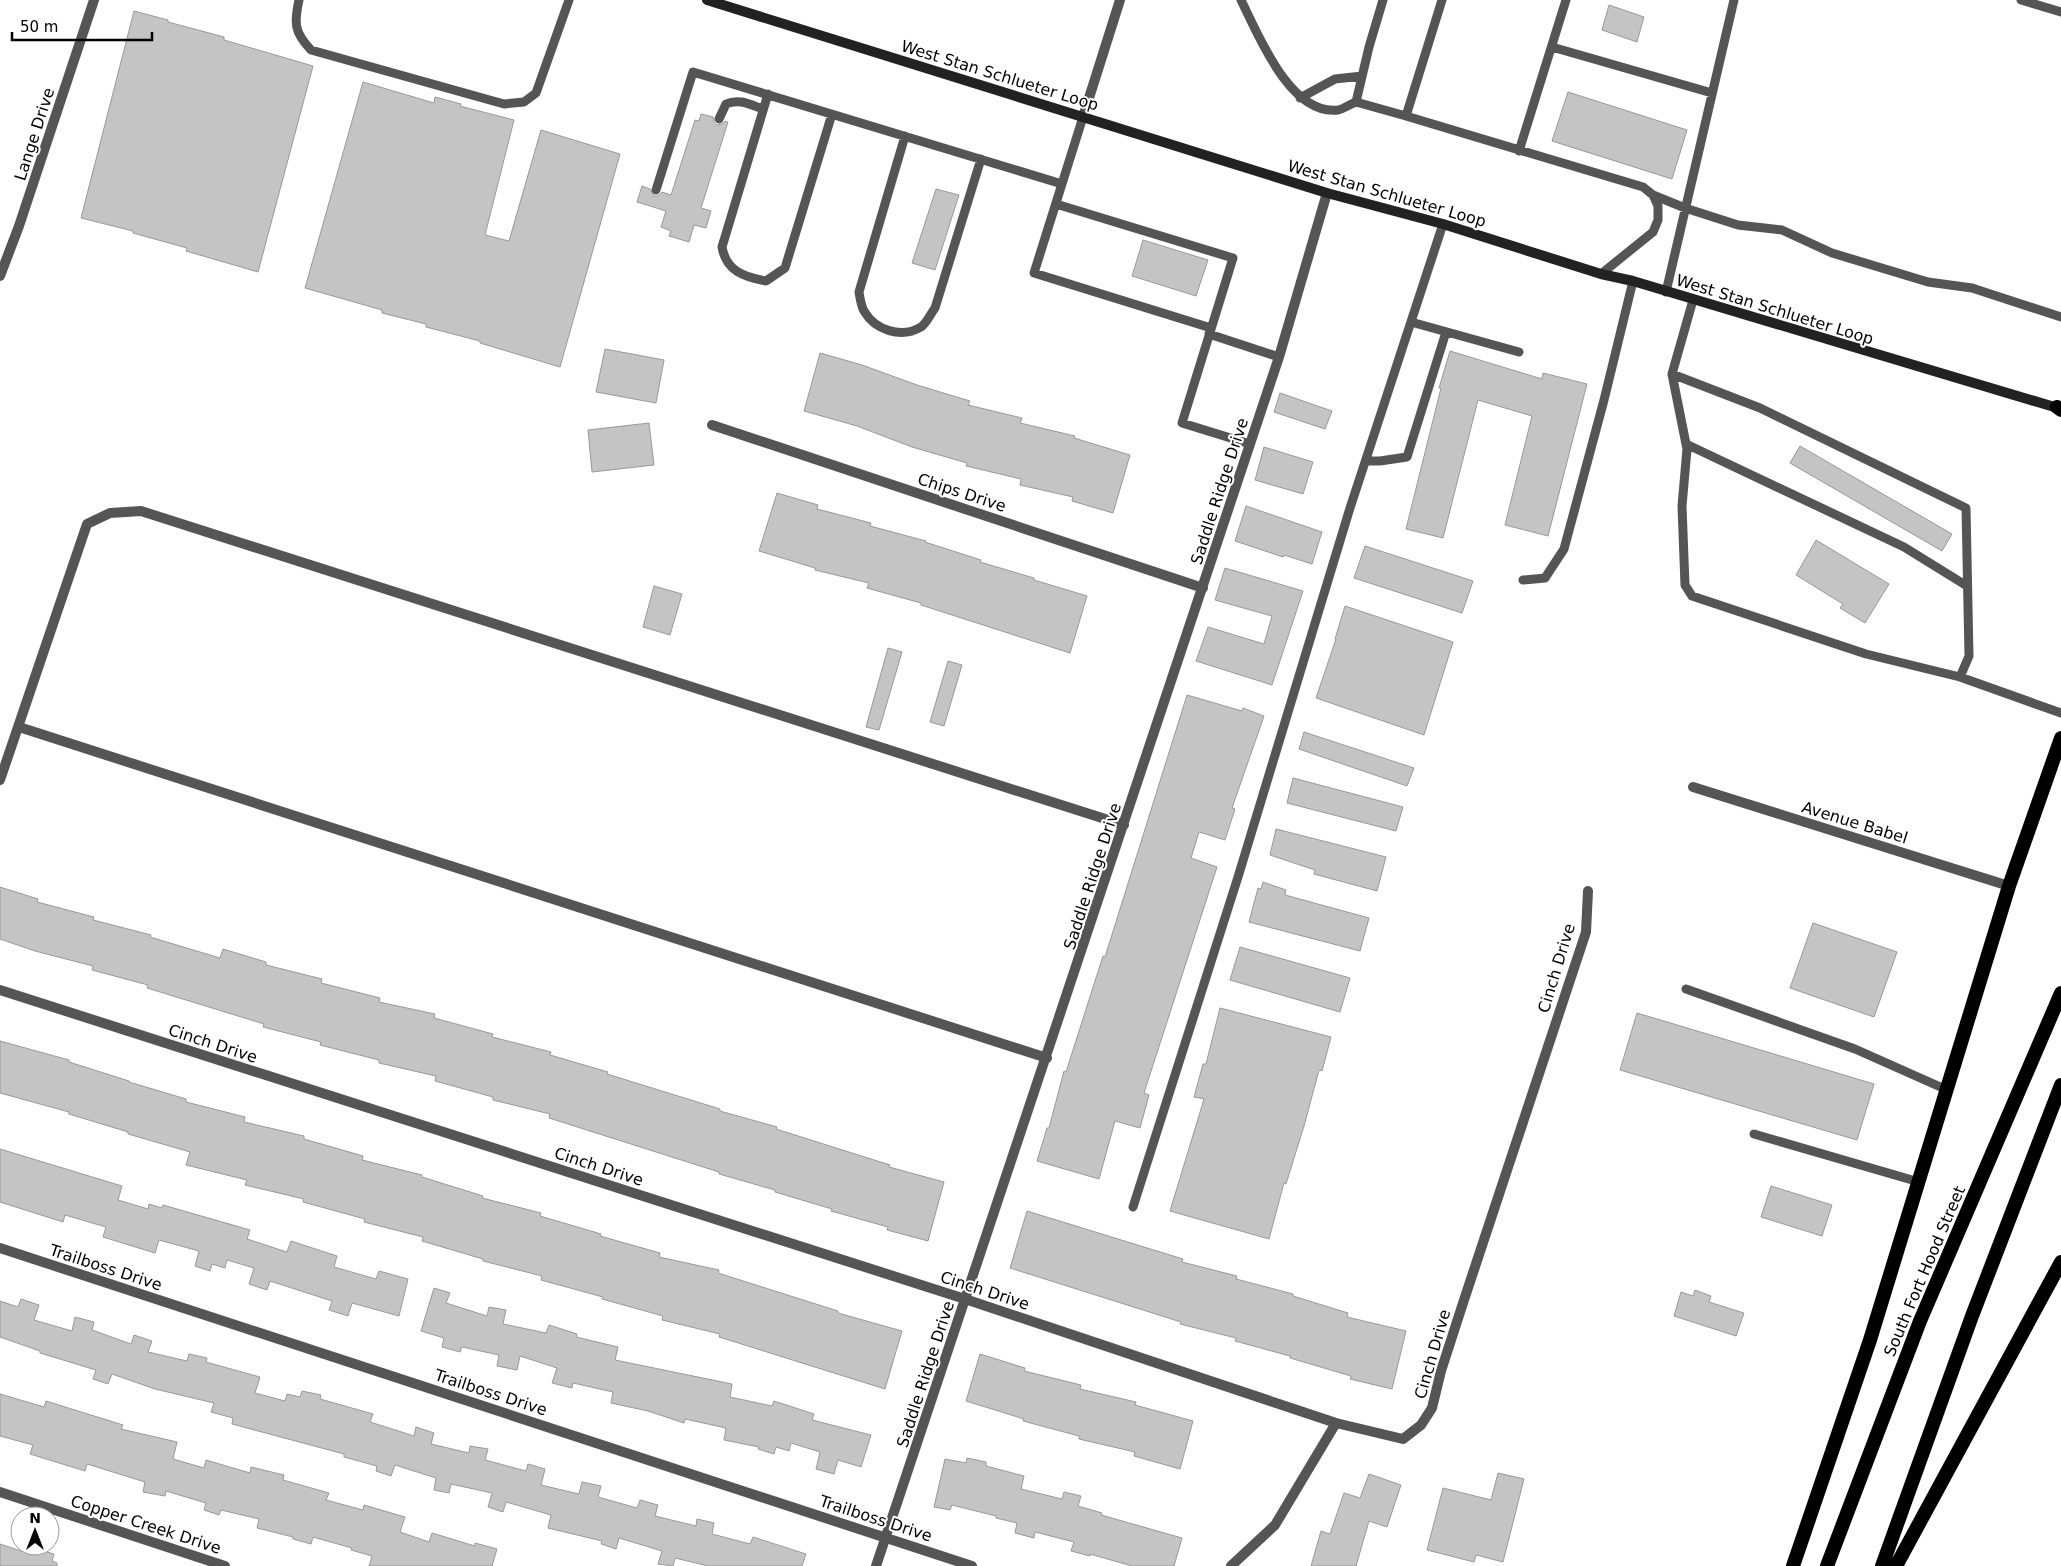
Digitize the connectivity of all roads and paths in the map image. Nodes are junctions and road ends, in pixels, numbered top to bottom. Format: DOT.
graph roads {
  1 [pos="94,0"];
  2 [pos="299,0"];
  3 [pos="569,0"];
  4 [pos="707,0"];
  5 [pos="1120,0"];
  6 [pos="1240,0"];
  7 [pos="1384,0"];
  8 [pos="1442,0"];
  9 [pos="1566,0"];
  10 [pos="1734,0"];
  11 [pos="2021,0"];
  12 [pos="2061,12"];
  13 [pos="1552,47"];
  14 [pos="1362,76"];
  15 [pos="1712,93"];
  16 [pos="768,94"];
  17 [pos="1300,98"];
  18 [pos="1356,102"];
  19 [pos="763,109"];
  20 [pos="832,114"];
  21 [pos="1406,116"];
  22 [pos="1084,117"];
  23 [pos="719,119"];
  24 [pos="905,136"];
  25 [pos="1519,151"];
  26 [pos="981,159"];
  27 [pos="1062,184"];
  28 [pos="656,190"];
  29 [pos="1327,193"];
  30 [pos="1653,195"];
  31 [pos="1056,204"];
  32 [pos="1685,208"];
  33 [pos="1443,224"];
  34 [pos="1601,274"];
  35 [pos="0,276"];
  36 [pos="1633,281"];
  37 [pos="1666,292"];
  38 [pos="1692,300"];
  39 [pos="2061,317"];
  40 [pos="1411,322"];
  41 [pos="1210,331"];
  42 [pos="1446,332"];
  43 [pos="1519,352"];
  44 [pos="1279,358"];
  45 [pos="1672,374"];
  46 [pos="2060,408"];
  47 [pos="712,425"];
  48 [pos="1250,444"];
  49 [pos="1686,444"];
  50 [pos="1366,460"];
  51 [pos="1523,580"];
  52 [pos="1967,586"];
  53 [pos="1203,588"];
  54 [pos="1960,676"];
  55 [pos="2061,713"];
  56 [pos="20,727"];
  57 [pos="2061,738"];
  58 [pos="0,780"];
  59 [pos="1692,787"];
  60 [pos="1124,825"];
  61 [pos="2008,886"];
  62 [pos="1588,891"];
  63 [pos="1686,989"];
  64 [pos="0,990"];
  65 [pos="2061,993"];
  66 [pos="1047,1058"];
  67 [pos="2061,1085"];
  68 [pos="1946,1089"];
  69 [pos="1754,1134"];
  70 [pos="1919,1182"];
  71 [pos="1133,1207"];
  72 [pos="0,1248"];
  73 [pos="2061,1262"];
  74 [pos="965,1299"];
  75 [pos="1336,1423"];
  76 [pos="0,1492"];
  77 [pos="886,1537"];
  78 [pos="225,1566"];
  79 [pos="876,1566"];
  80 [pos="972,1566"];
  81 [pos="1231,1566"];
  82 [pos="1793,1566"];
  83 [pos="1827,1566"];
  84 [pos="1882,1566"];
  85 [pos="1896,1566"];
  1 -- 35 [label="street, Lange Drive"];
  2 -- 3 [label="lane"];
  4 -- 22 [label="main road, West Stan Schlueter Loop"];
  5 -- 22 [label="street"];
  6 -- 17 [label="lane"];
  7 -- 14 [label="lane"];
  8 -- 21 [label="lane"];
  9 -- 13 [label="lane"];
  10 -- 15 [label="lane"];
  11 -- 12 [label="lane"];
  13 -- 15 [label="lane"];
  13 -- 25 [label="lane"];
  14 -- 17 [label="lane"];
  14 -- 18 [label="lane"];
  15 -- 32 [label="lane"];
  16 -- 19 [label="lane"];
  16 -- 20 [label="lane"];
  16 -- 28 [label="lane"];
  17 -- 18 [label="lane"];
  18 -- 21 [label="lane"];
  19 -- 20 [label="lane"];
  19 -- 23 [label="lane"];
  20 -- 24 [label="lane"];
  21 -- 25 [label="lane"];
  22 -- 27 [label="lane"];
  22 -- 29 [label="main road, West Stan Schlueter Loop"];
  24 -- 26 [label="lane"];
  24 -- 26 [label="lane"];
  25 -- 30 [label="lane"];
  26 -- 27 [label="lane"];
  27 -- 31 [label="lane"];
  29 -- 33 [label="main road, West Stan Schlueter Loop"];
  29 -- 44 [label="street, Saddle Ridge Drive"];
  30 -- 32 [label="lane"];
  30 -- 34 [label="lane"];
  31 -- 41 [label="lane"];
  31 -- 41 [label="lane"];
  32 -- 37 [label="lane"];
  32 -- 39 [label="lane"];
  33 -- 34 [label="main road, West Stan Schlueter Loop"];
  33 -- 40 [label="lane"];
  34 -- 36 [label="main road, West Stan Schlueter Loop"];
  36 -- 37 [label="main road, West Stan Schlueter Loop"];
  36 -- 51 [label="lane"];
  37 -- 38 [label="main road, West Stan Schlueter Loop"];
  38 -- 45 [label="lane"];
  38 -- 46 [label="main road, West Stan Schlueter Loop"];
  40 -- 42 [label="lane"];
  40 -- 50 [label="lane"];
  41 -- 44 [label="lane"];
  41 -- 48 [label="lane"];
  42 -- 43 [label="lane"];
  42 -- 50 [label="lane"];
  44 -- 48 [label="street, Saddle Ridge Drive"];
  45 -- 49 [label="lane"];
  45 -- 52 [label="lane"];
  47 -- 53 [label="street, Chips Drive"];
  48 -- 53 [label="street, Saddle Ridge Drive"];
  49 -- 52 [label="lane"];
  49 -- 54 [label="lane"];
  50 -- 71 [label="lane"];
  52 -- 54 [label="lane"];
  53 -- 60 [label="street, Saddle Ridge Drive"];
  54 -- 55 [label="lane"];
  56 -- 58 [label="street"];
  56 -- 60 [label="street"];
  56 -- 66 [label="street"];
  57 -- 61 [label="highway"];
  59 -- 61 [label="street, Avenue Babel"];
  60 -- 66 [label="street, Saddle Ridge Drive"];
  61 -- 68 [label="highway"];
  62 -- 75 [label="street, Cinch Drive"];
  63 -- 68 [label="lane"];
  64 -- 74 [label="street, Cinch Drive"];
  65 -- 83 [label="highway, South Fort Hood Street"];
  66 -- 74 [label="street, Saddle Ridge Drive"];
  67 -- 84 [label="highway"];
  68 -- 70 [label="highway"];
  69 -- 70 [label="lane"];
  70 -- 82 [label="highway"];
  72 -- 77 [label="street, Trailboss Drive"];
  73 -- 85 [label="highway"];
  74 -- 75 [label="street, Cinch Drive"];
  74 -- 77 [label="street, Saddle Ridge Drive"];
  75 -- 81 [label="street"];
  76 -- 78 [label="street, Copper Creek Drive"];
  77 -- 79 [label="street, Saddle Ridge Drive"];
  77 -- 80 [label="street, Trailboss Drive"];
}
